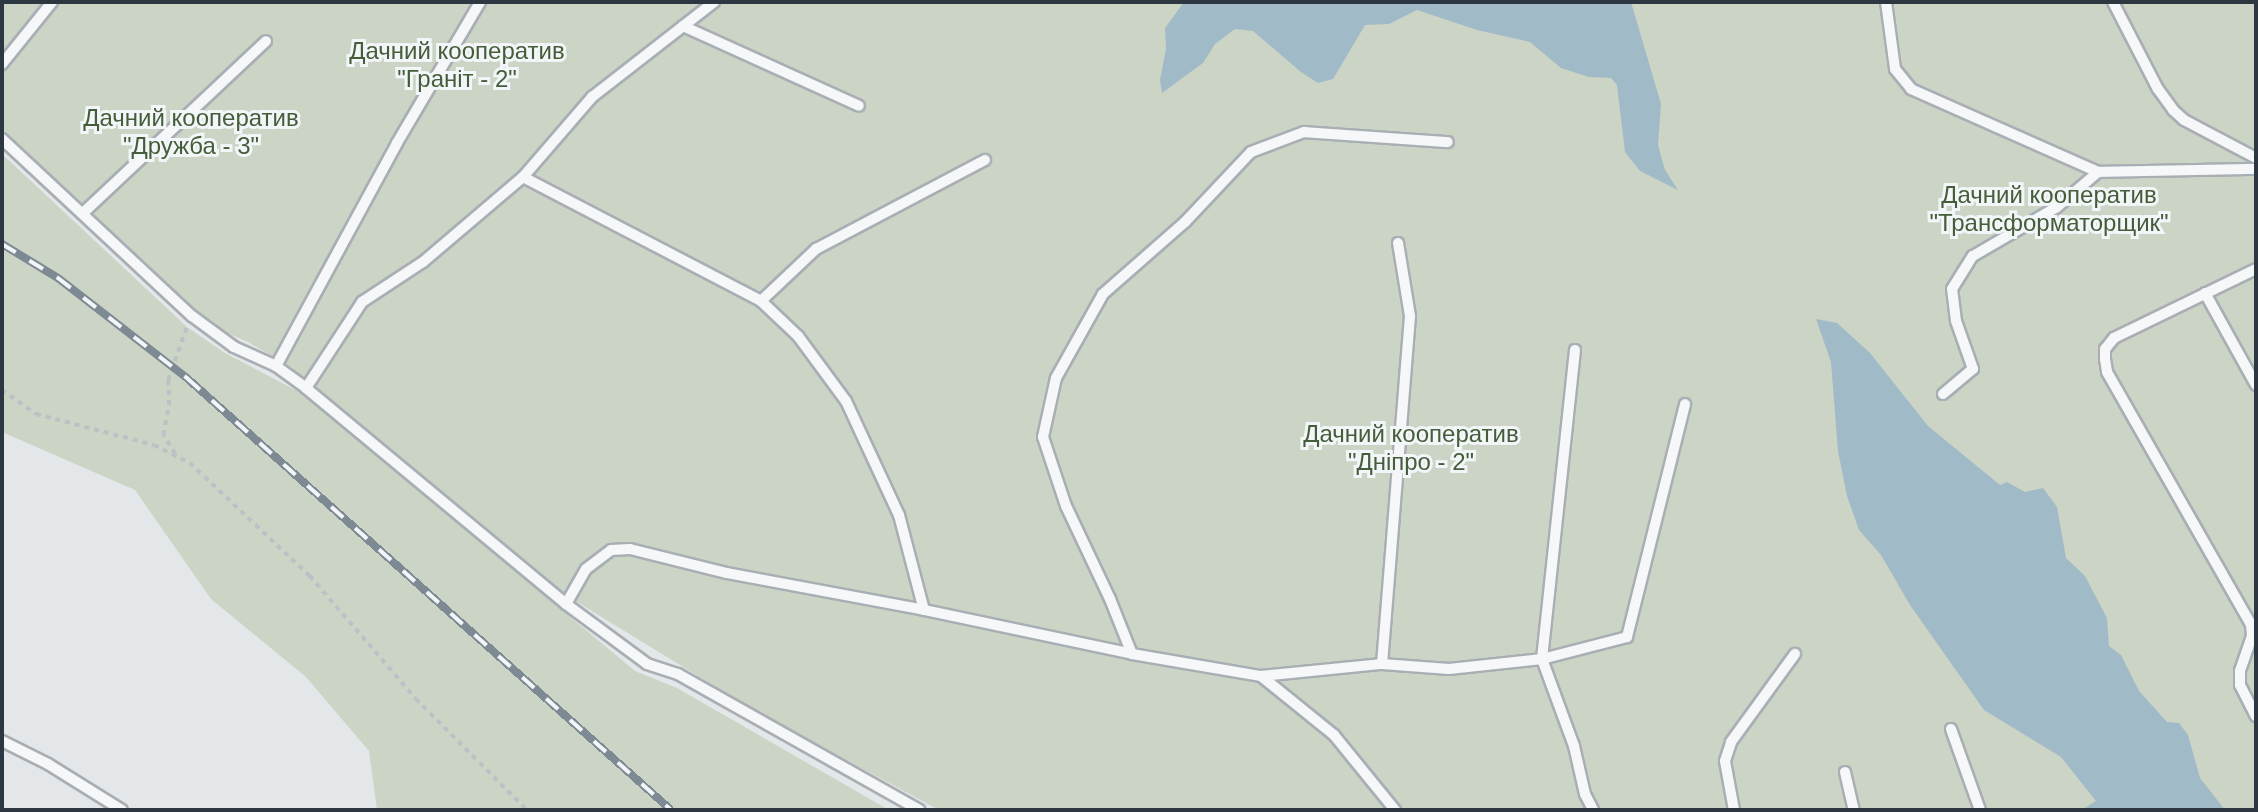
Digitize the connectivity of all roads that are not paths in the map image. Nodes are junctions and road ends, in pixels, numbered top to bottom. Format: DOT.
graph roads {
  1 [pos="52,2"];
  2 [pos="480,2"];
  3 [pos="714,2"];
  4 [pos="1885,2"];
  5 [pos="2113,2"];
  6 [pos="684,26"];
  7 [pos="266,41"];
  8 [pos="2,64"];
  9 [pos="859,106"];
  10 [pos="2,139"];
  11 [pos="1448,142"];
  12 [pos="2256,158"];
  13 [pos="985,160"];
  14 [pos="2256,169"];
  15 [pos="2098,172"];
  16 [pos="523,177"];
  17 [pos="83,213"];
  18 [pos="1398,243"];
  19 [pos="2256,269"];
  20 [pos="2205,293"];
  21 [pos="761,301"];
  22 [pos="1575,350"];
  23 [pos="276,366"];
  24 [pos="2256,385"];
  25 [pos="306,388"];
  26 [pos="1943,394"];
  27 [pos="1685,404"];
  28 [pos="566,604"];
  29 [pos="924,610"];
  30 [pos="1132,654"];
  31 [pos="1795,654"];
  32 [pos="1542,659"];
  33 [pos="1382,664"];
  34 [pos="1261,676"];
  35 [pos="2256,716"];
  36 [pos="1951,729"];
  37 [pos="2,741"];
  38 [pos="1845,772"];
  39 [pos="122,810"];
  40 [pos="919,810"];
  41 [pos="1395,810"];
  42 [pos="1593,810"];
  43 [pos="1734,810"];
  44 [pos="1854,810"];
  45 [pos="1980,810"];
  1 -- 8 [label="lane"];
  2 -- 23 [label="lane"];
  3 -- 6 [label="lane"];
  4 -- 15 [label="lane"];
  5 -- 12 [label="lane"];
  6 -- 9 [label="lane"];
  6 -- 16 [label="lane"];
  7 -- 17 [label="lane"];
  10 -- 17 [label="lane"];
  11 -- 30 [label="lane"];
  13 -- 21 [label="lane"];
  14 -- 15 [label="lane"];
  15 -- 26 [label="lane"];
  16 -- 21 [label="lane"];
  16 -- 25 [label="lane"];
  17 -- 23 [label="lane"];
  18 -- 33 [label="lane"];
  19 -- 20 [label="lane"];
  20 -- 24 [label="lane"];
  20 -- 35 [label="lane"];
  21 -- 29 [label="lane"];
  22 -- 32 [label="lane"];
  23 -- 25 [label="lane"];
  25 -- 28 [label="lane"];
  27 -- 32 [label="lane"];
  28 -- 29 [label="lane"];
  28 -- 40 [label="lane"];
  29 -- 30 [label="lane"];
  30 -- 34 [label="lane"];
  31 -- 43 [label="lane"];
  32 -- 33 [label="lane"];
  32 -- 42 [label="lane"];
  33 -- 34 [label="lane"];
  34 -- 41 [label="lane"];
  36 -- 45 [label="lane"];
  37 -- 39 [label="lane"];
  38 -- 44 [label="lane"];
}
